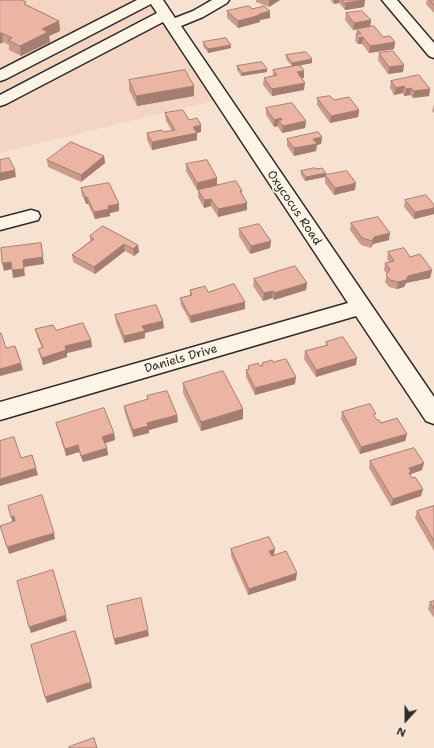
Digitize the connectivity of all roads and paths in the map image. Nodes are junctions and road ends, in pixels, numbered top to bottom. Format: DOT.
graph roads {
  1 [pos="148,0"];
  2 [pos="222,0"];
  3 [pos="389,0"];
  4 [pos="165,13"];
  5 [pos="122,14"];
  6 [pos="146,25"];
  7 [pos="434,53"];
  8 [pos="0,76"];
  9 [pos="0,101"];
  10 [pos="31,216"];
  11 [pos="0,224"];
  12 [pos="361,307"];
  13 [pos="0,411"];
  14 [pos="434,415"];
  1 -- 5 [label="street"];
  2 -- 4 [label="street"];
  3 -- 7 [label="street"];
  4 -- 6 [label="street"];
  4 -- 12 [label="street, Oxycocus Road"];
  5 -- 6 [label="street"];
  5 -- 8 [label="street"];
  6 -- 9 [label="street"];
  10 -- 11 [label="street"];
  12 -- 13 [label="street, Daniels Drive"];
  12 -- 14 [label="street, Oxycocus Road"];
}
